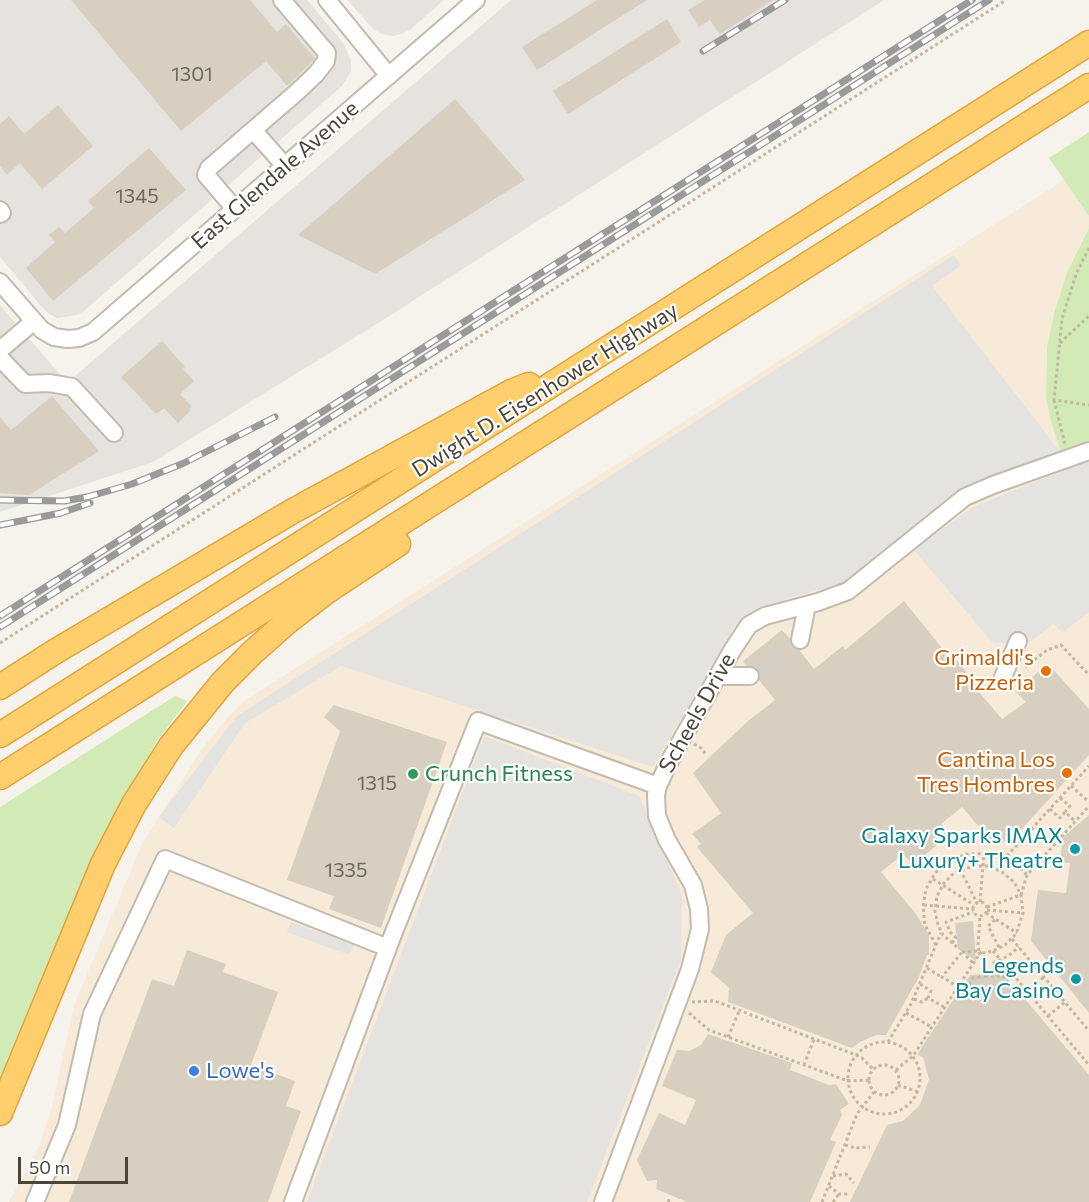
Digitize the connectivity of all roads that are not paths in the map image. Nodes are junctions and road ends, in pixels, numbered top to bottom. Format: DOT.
graph roads {
  1 [pos="282,0"];
  2 [pos="327,0"];
  3 [pos="476,0"];
  4 [pos="1089,43"];
  5 [pos="389,76"];
  6 [pos="1089,86"];
  7 [pos="253,130"];
  8 [pos="285,166"];
  9 [pos="235,209"];
  10 [pos="0,282"];
  11 [pos="33,322"];
  12 [pos="0,350"];
  13 [pos="0,358"];
  14 [pos="586,363"];
  15 [pos="610,391"];
  16 [pos="114,433"];
  17 [pos="1089,451"];
  18 [pos="807,605"];
  19 [pos="800,639"];
  20 [pos="1018,641"];
  21 [pos="718,675"];
  22 [pos="750,676"];
  23 [pos="1003,677"];
  24 [pos="0,687"];
  25 [pos="0,735"];
  26 [pos="0,777"];
  27 [pos="658,786"];
  28 [pos="388,948"];
  29 [pos="0,1113"];
  30 [pos="35,1202"];
  31 [pos="293,1202"];
  32 [pos="603,1202"];
  1 -- 7 [label="street"];
  2 -- 5 [label="street"];
  3 -- 5 [label="street, East Glendale Avenue"];
  4 -- 14 [label="highway, Dwight D. Eisenhower Highway"];
  5 -- 8 [label="street, East Glendale Avenue"];
  6 -- 15 [label="highway, Dwight D. Eisenhower Highway"];
  7 -- 8 [label="street"];
  7 -- 9 [label="street"];
  8 -- 9 [label="street, East Glendale Avenue"];
  9 -- 11 [label="street, East Glendale Avenue"];
  10 -- 11 [label="street"];
  11 -- 12 [label="street"];
  13 -- 16 [label="street"];
  14 -- 24 [label="highway"];
  14 -- 25 [label="highway, Dwight D. Eisenhower Highway"];
  15 -- 26 [label="highway, Dwight D. Eisenhower Highway"];
  15 -- 29 [label="highway"];
  17 -- 18 [label="street, Scheels Drive"];
  18 -- 19 [label="street"];
  18 -- 21 [label="street, Scheels Drive"];
  20 -- 23 [label="street"];
  21 -- 22 [label="street"];
  21 -- 27 [label="street, Scheels Drive"];
  27 -- 28 [label="street"];
  27 -- 32 [label="street, Scheels Drive"];
  28 -- 30 [label="street"];
  28 -- 31 [label="street"];
}
